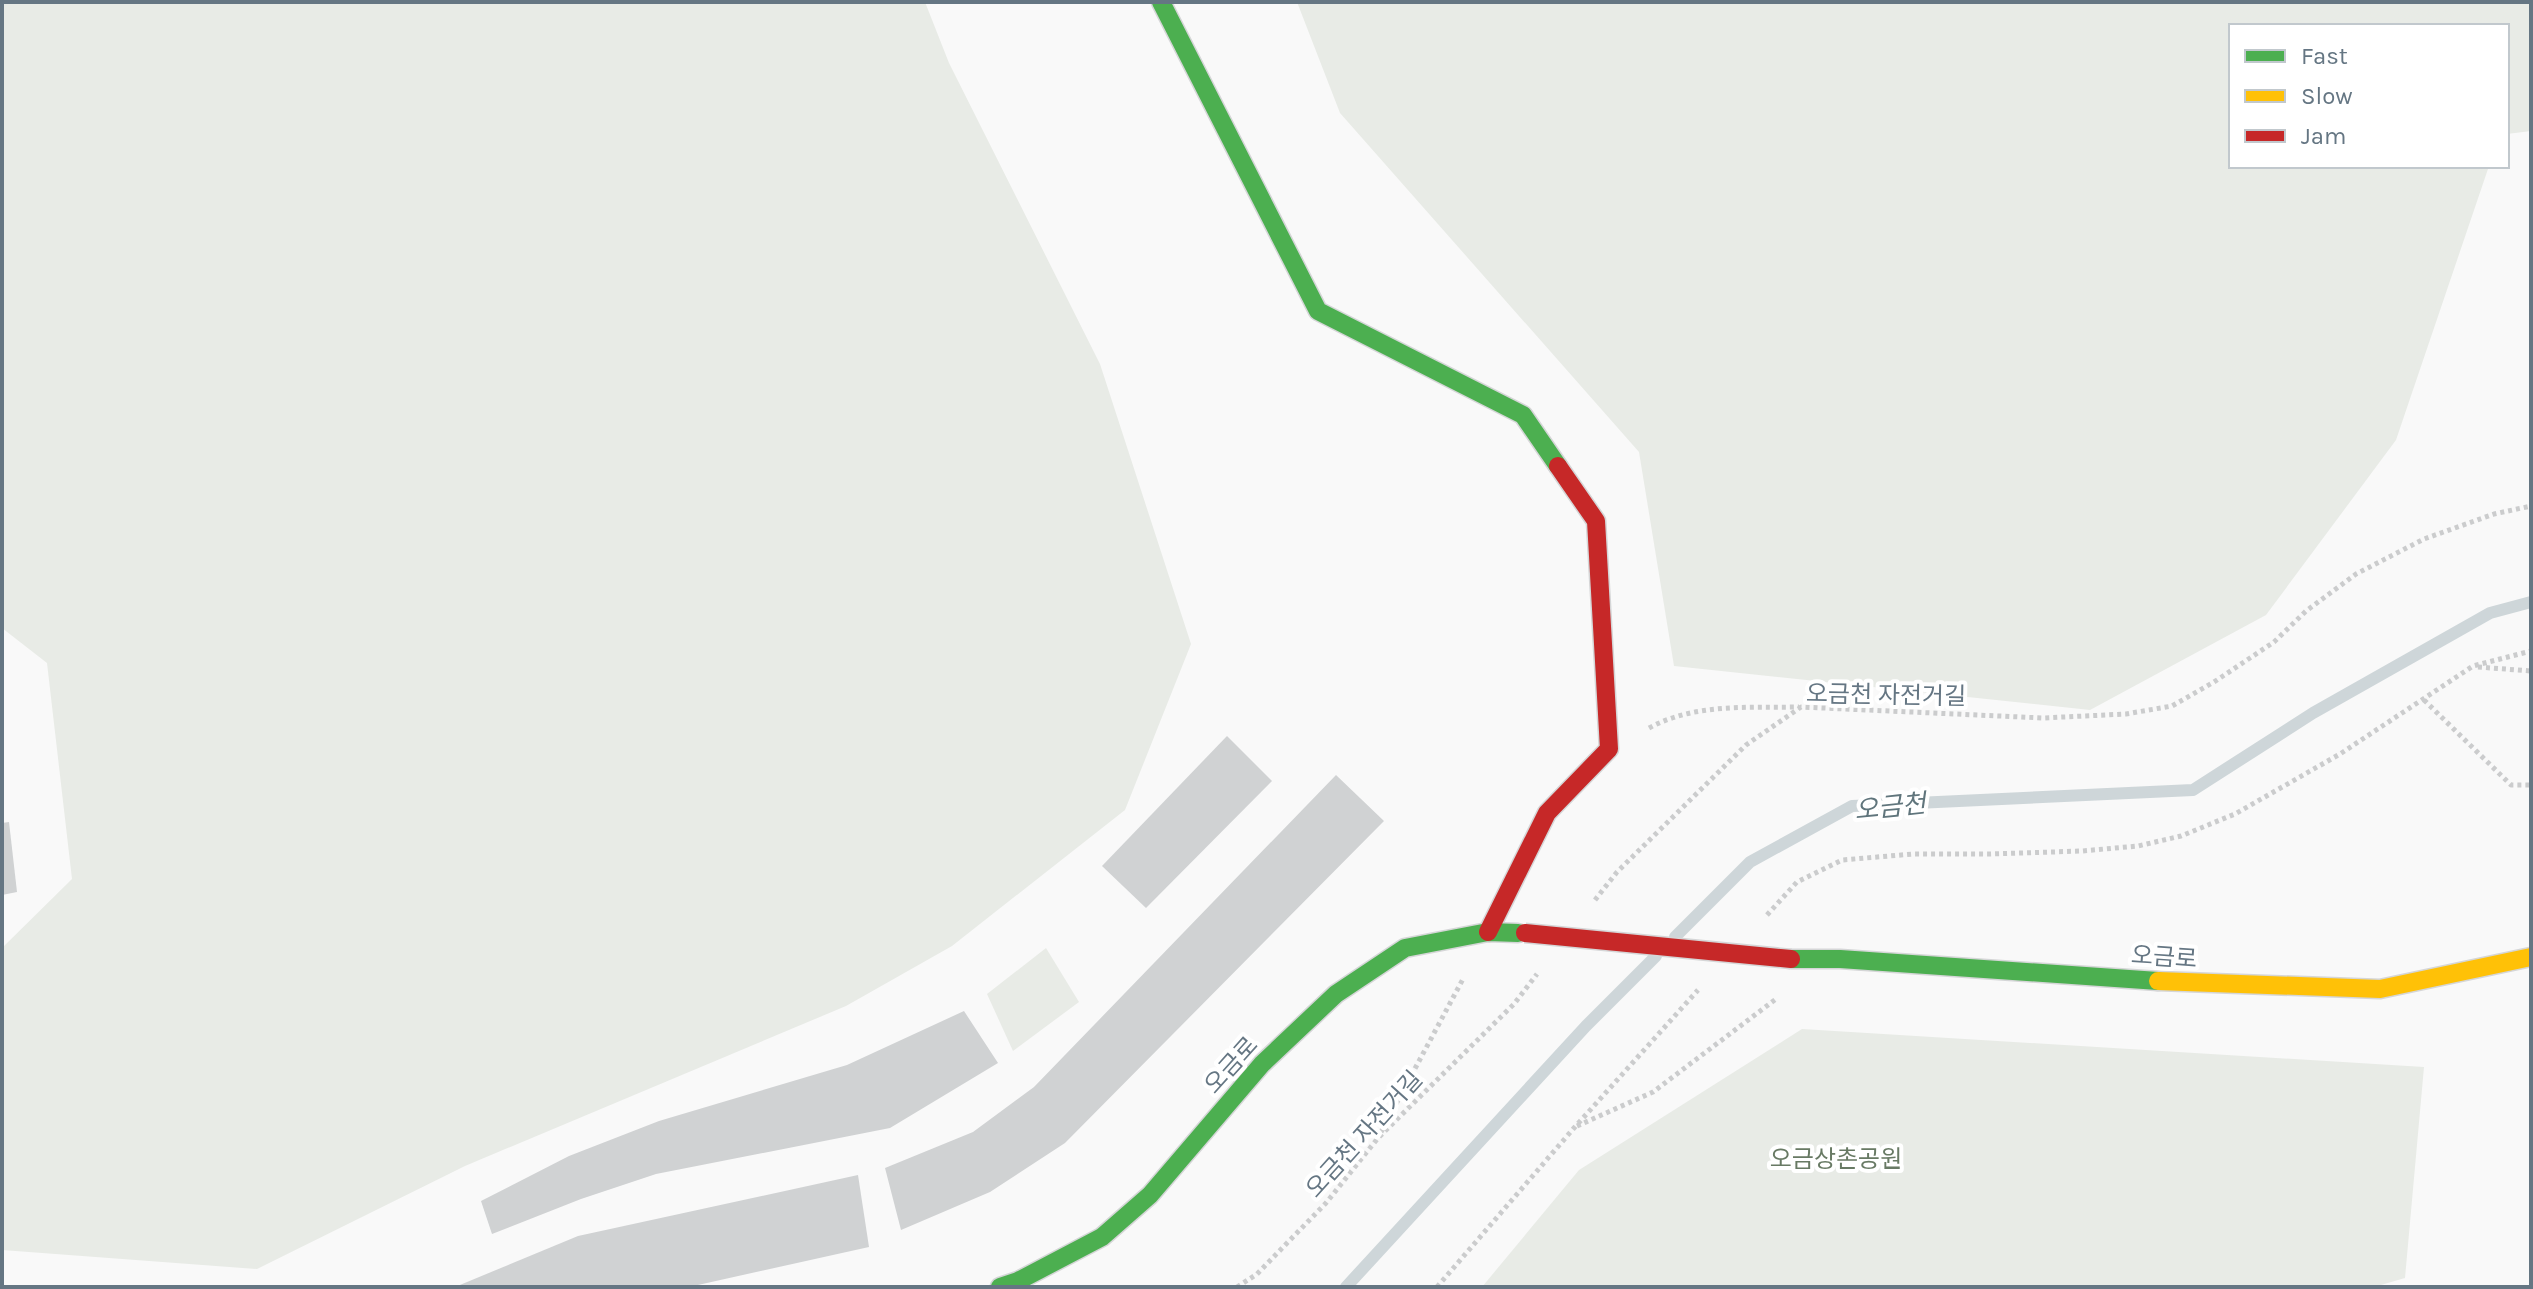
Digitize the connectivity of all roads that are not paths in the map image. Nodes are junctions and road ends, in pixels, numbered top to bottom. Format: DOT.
graph roads {
  1 [pos="1161,2"];
  2 [pos="1488,932"];
  3 [pos="2531,957"];
  4 [pos="1000,1287"];
  1 -- 2 [label="street"];
  2 -- 3 [label="street, 오금로, bridge"];
  2 -- 4 [label="street, 오금로"];
}
